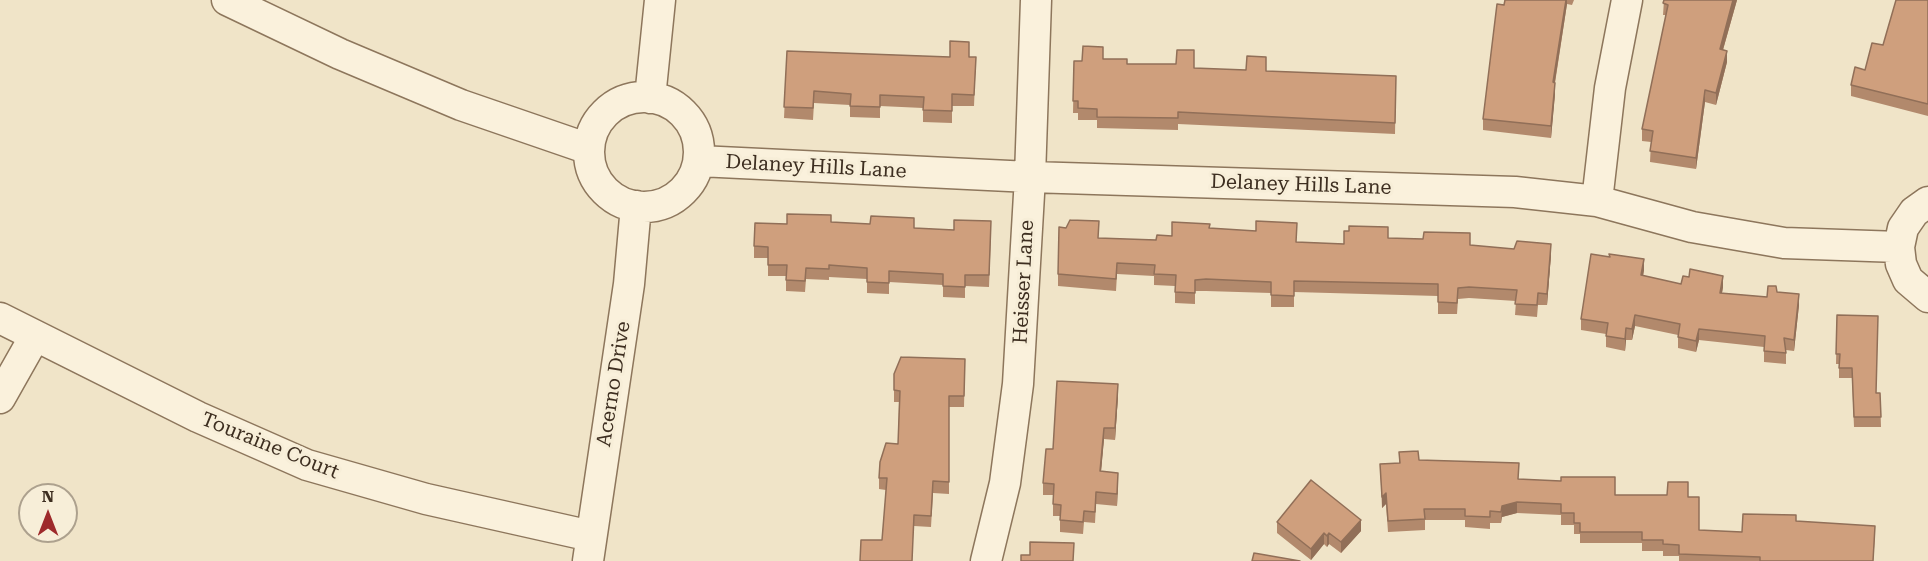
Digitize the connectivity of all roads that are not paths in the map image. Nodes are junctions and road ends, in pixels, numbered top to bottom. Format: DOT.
graph roads {
  1 [pos="226,0"];
  2 [pos="660,0"];
  3 [pos="1036,0"];
  4 [pos="1627,0"];
  5 [pos="650,98"];
  6 [pos="589,149"];
  7 [pos="699,161"];
  8 [pos="1030,177"];
  9 [pos="1597,201"];
  10 [pos="1928,202"];
  11 [pos="636,206"];
  12 [pos="1899,247"];
  13 [pos="1928,297"];
  14 [pos="0,318"];
  15 [pos="35,336"];
  16 [pos="0,398"];
  17 [pos="590,549"];
  18 [pos="986,561"];
  1 -- 6 [label="street"];
  2 -- 5 [label="street"];
  3 -- 8 [label="street, Heisser Lane"];
  4 -- 9 [label="street"];
  5 -- 6 [label="street"];
  5 -- 7 [label="street"];
  6 -- 11 [label="street"];
  7 -- 8 [label="street, Delaney Hills Lane"];
  7 -- 11 [label="street"];
  8 -- 9 [label="street, Delaney Hills Lane"];
  8 -- 18 [label="street, Heisser Lane"];
  9 -- 12 [label="street, Delaney Hills Lane"];
  10 -- 12 [label="street"];
  11 -- 17 [label="street, Acerno Drive"];
  12 -- 13 [label="street"];
  14 -- 15 [label="street, Touraine Court"];
  15 -- 16 [label="street"];
  15 -- 17 [label="street, Touraine Court"];
}
